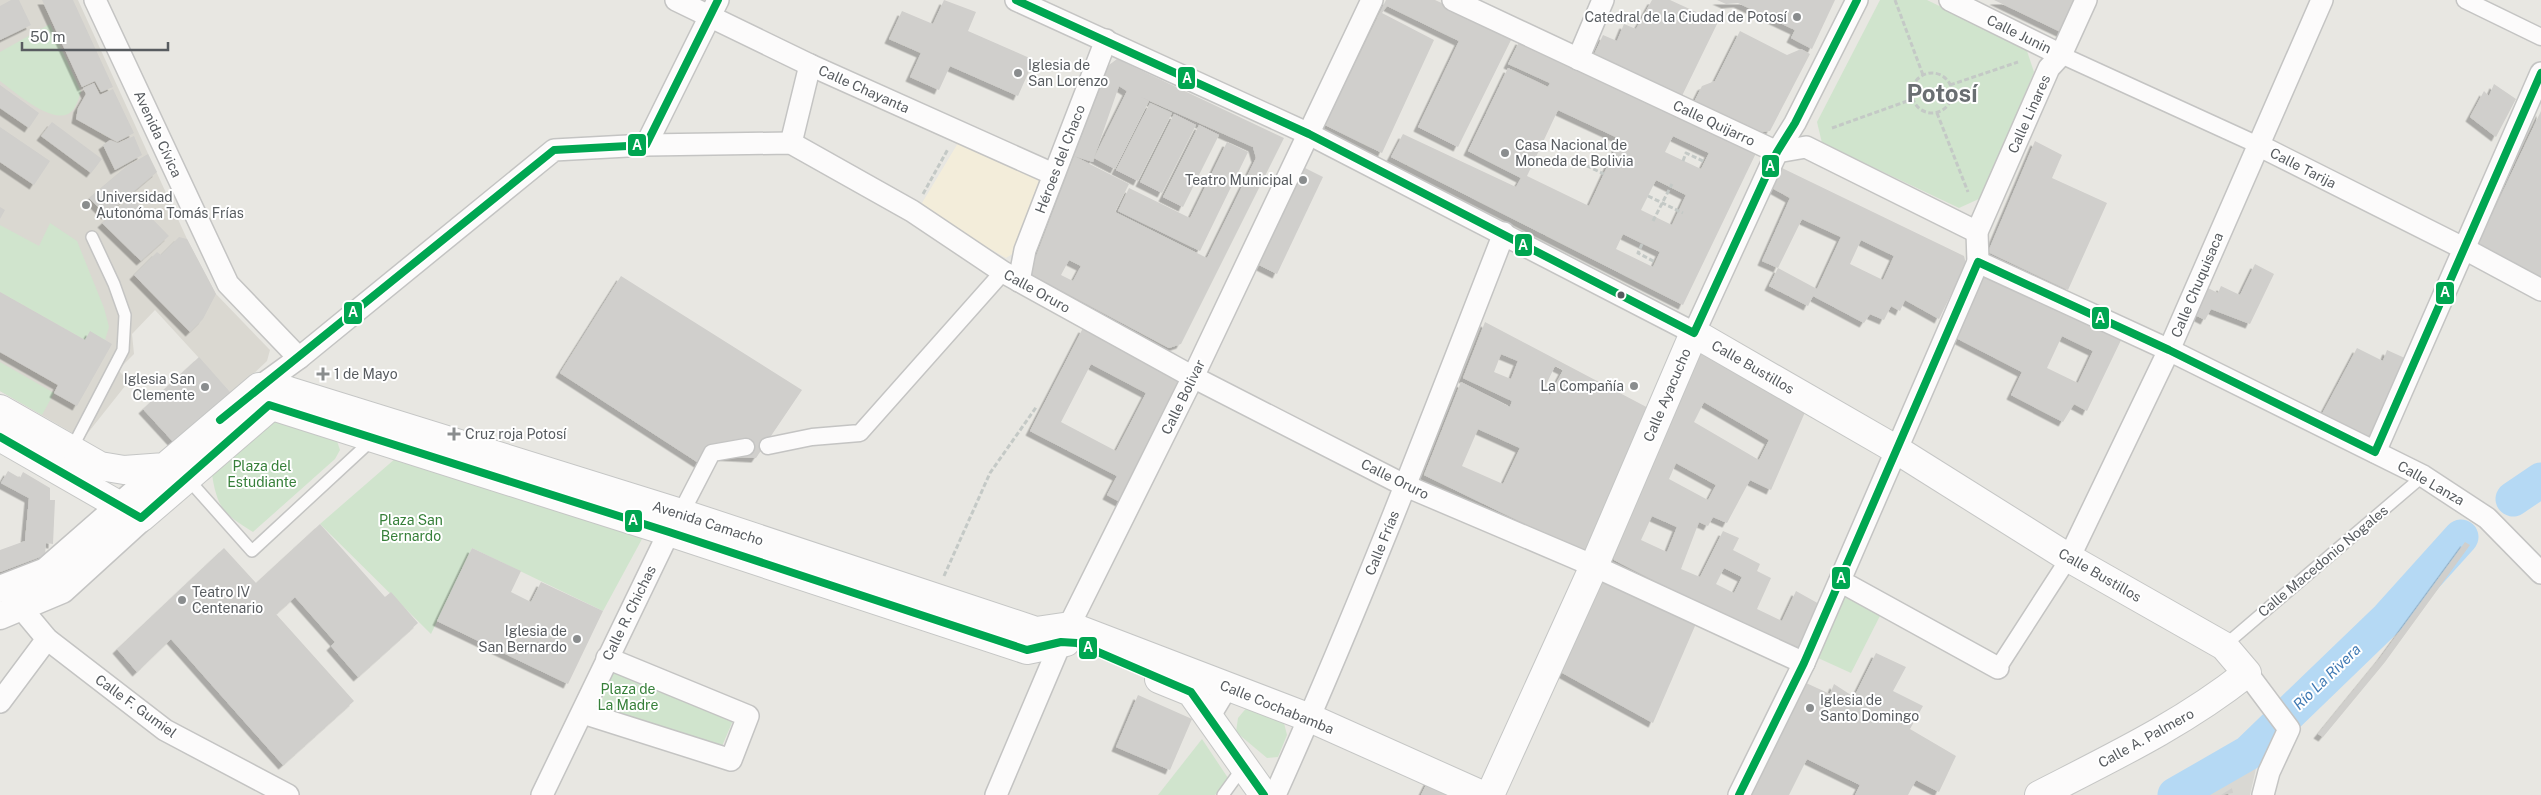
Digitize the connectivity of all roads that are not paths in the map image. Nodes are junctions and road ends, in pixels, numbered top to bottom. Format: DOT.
graph roads {
  1 [pos="95,0"];
  2 [pos="676,0"];
  3 [pos="1016,0"];
  4 [pos="1372,0"];
  5 [pos="1453,0"];
  6 [pos="1603,0"];
  7 [pos="1857,0"];
  8 [pos="1950,0"];
  9 [pos="2086,0"];
  10 [pos="2322,0"];
  11 [pos="2465,0"];
  12 [pos="714,8"];
  13 [pos="2541,37"];
  14 [pos="1106,40"];
  15 [pos="2061,55"];
  16 [pos="1578,59"];
  17 [pos="810,65"];
  18 [pos="2541,73"];
  19 [pos="1309,134"];
  20 [pos="791,143"];
  21 [pos="646,145"];
  22 [pos="2258,145"];
  23 [pos="1777,152"];
  24 [pos="1053,174"];
  25 [pos="1977,232"];
  26 [pos="1504,233"];
  27 [pos="92,237"];
  28 [pos="2463,248"];
  29 [pos="1978,262"];
  30 [pos="1011,276"];
  31 [pos="2541,290"];
  32 [pos="1694,333"];
  33 [pos="2169,350"];
  34 [pos="299,358"];
  35 [pos="1193,377"];
  36 [pos="272,394"];
  37 [pos="0,409"];
  38 [pos="0,438"];
  39 [pos="375,438"];
  40 [pos="746,446"];
  41 [pos="768,446"];
  42 [pos="71,450"];
  43 [pos="1896,450"];
  44 [pos="2375,452"];
  45 [pos="176,473"];
  46 [pos="2423,476"];
  47 [pos="1406,486"];
  48 [pos="131,512"];
  49 [pos="675,522"];
  50 [pos="2069,558"];
  51 [pos="1594,566"];
  52 [pos="2541,573"];
  53 [pos="1840,581"];
  54 [pos="7,586"];
  55 [pos="11,612"];
  56 [pos="1066,634"];
  57 [pos="47,639"];
  58 [pos="2224,646"];
  59 [pos="607,658"];
  60 [pos="1804,663"];
  61 [pos="1998,668"];
  62 [pos="2247,673"];
  63 [pos="1227,687"];
  64 [pos="0,702"];
  65 [pos="583,713"];
  66 [pos="1209,717"];
  67 [pos="1310,718"];
  68 [pos="1244,766"];
  69 [pos="288,795"];
  70 [pos="542,795"];
  71 [pos="996,795"];
  72 [pos="1223,795"];
  73 [pos="1264,795"];
  74 [pos="1275,795"];
  75 [pos="1482,795"];
  76 [pos="1490,795"];
  77 [pos="1739,795"];
  78 [pos="2039,795"];
  79 [pos="2263,795"];
  1 -- 34 [label="street, Avenida Cívica"];
  2 -- 12 [label="street, Calle Chayanta"];
  3 -- 14 [label="street, Calle Bustillos"];
  4 -- 19 [label="street, Calle Bolivar"];
  5 -- 16 [label="street, Calle Quijarro"];
  6 -- 16 [label="street"];
  7 -- 23 [label="street, Calle Ayacucho"];
  8 -- 15 [label="street, Calle Junin"];
  9 -- 15 [label="street, Calle Linares"];
  10 -- 22 [label="street, Calle Chuquisaca"];
  11 -- 13 [label="street"];
  12 -- 17 [label="street, Calle Chayanta"];
  12 -- 21 [label="street"];
  14 -- 19 [label="street, Calle Bustillos"];
  14 -- 24 [label="street, Héroes del Chaco"];
  15 -- 22 [label="street, Calle Tarija"];
  15 -- 25 [label="street, Calle Linares"];
  16 -- 23 [label="street, Calle Quijarro"];
  17 -- 20 [label="street"];
  17 -- 24 [label="street, Calle Chayanta"];
  18 -- 28 [label="street"];
  19 -- 26 [label="street, Calle Bustillos"];
  19 -- 35 [label="street, Calle Bolivar"];
  20 -- 21 [label="street"];
  20 -- 30 [label="street, Calle Oruro"];
  21 -- 34 [label="street"];
  22 -- 28 [label="street, Calle Tarija"];
  22 -- 33 [label="street, Calle Chuquisaca"];
  23 -- 25 [label="street"];
  23 -- 32 [label="street, Calle Ayacucho"];
  24 -- 30 [label="street, Héroes del Chaco"];
  25 -- 29 [label="street"];
  26 -- 32 [label="street, Calle Bustillos"];
  26 -- 47 [label="street, Calle Frías"];
  27 -- 42 [label="lane"];
  28 -- 31 [label="street, Calle Tarija"];
  28 -- 44 [label="street"];
  29 -- 33 [label="street, Calle Lanza"];
  29 -- 43 [label="street"];
  30 -- 35 [label="street, Calle Oruro"];
  30 -- 41 [label="street"];
  32 -- 43 [label="main road, Calle Bustillos"];
  32 -- 51 [label="main road, Calle Ayacucho"];
  33 -- 44 [label="street, Calle Lanza"];
  33 -- 50 [label="street, Calle Chuquisaca"];
  34 -- 36 [label="street"];
  34 -- 36 [label="street"];
  35 -- 47 [label="street, Calle Oruro"];
  35 -- 56 [label="street, Calle Bolivar"];
  36 -- 39 [label="main road, Avenida Camacho"];
  36 -- 45 [label="main road"];
  36 -- 49 [label="main road, Avenida Camacho"];
  37 -- 42 [label="main road"];
  38 -- 48 [label="main road"];
  39 -- 45 [label="lane"];
  39 -- 49 [label="main road, Avenida Camacho"];
  40 -- 49 [label="street"];
  42 -- 45 [label="main road"];
  43 -- 50 [label="main road, Calle Bustillos"];
  43 -- 53 [label="street"];
  44 -- 46 [label="street, Calle Lanza"];
  45 -- 48 [label="main road"];
  46 -- 52 [label="street, Calle Lanza"];
  46 -- 58 [label="lane, Calle Macedonio Nogales"];
  47 -- 51 [label="street, Calle Oruro"];
  47 -- 67 [label="street, Calle Frías"];
  48 -- 54 [label="street"];
  48 -- 55 [label="street"];
  49 -- 56 [label="main road, Avenida Camacho"];
  49 -- 56 [label="main road, Avenida Camacho"];
  49 -- 59 [label="street, Calle R. Chichas"];
  50 -- 58 [label="main road, Calle Bustillos"];
  50 -- 61 [label="street, Calle Chuquisaca"];
  51 -- 60 [label="street, Calle Oruro"];
  51 -- 76 [label="main road, Calle Ayacucho"];
  53 -- 60 [label="street"];
  53 -- 61 [label="street"];
  54 -- 55 [label="street, Calle F. Gumiel"];
  55 -- 57 [label="street, Calle F. Gumiel"];
  56 -- 63 [label="main road, Calle Cochabamba"];
  56 -- 66 [label="main road"];
  56 -- 71 [label="street, Calle Bolivar"];
  57 -- 64 [label="street"];
  57 -- 69 [label="street, Calle F. Gumiel"];
  58 -- 62 [label="main road, Calle Bustillos"];
  59 -- 65 [label="street, Calle R. Chichas"];
  59 -- 65 [label="street"];
  60 -- 77 [label="street"];
  62 -- 78 [label="main road, Calle A. Palmero"];
  62 -- 79 [label="street"];
  63 -- 66 [label="street"];
  63 -- 67 [label="main road, Calle Cochabamba"];
  65 -- 70 [label="street, Calle R. Chichas"];
  66 -- 68 [label="main road"];
  67 -- 74 [label="street, Calle Frías"];
  67 -- 75 [label="main road, Calle Cochabamba"];
  68 -- 72 [label="lane"];
  68 -- 73 [label="main road"];
}
